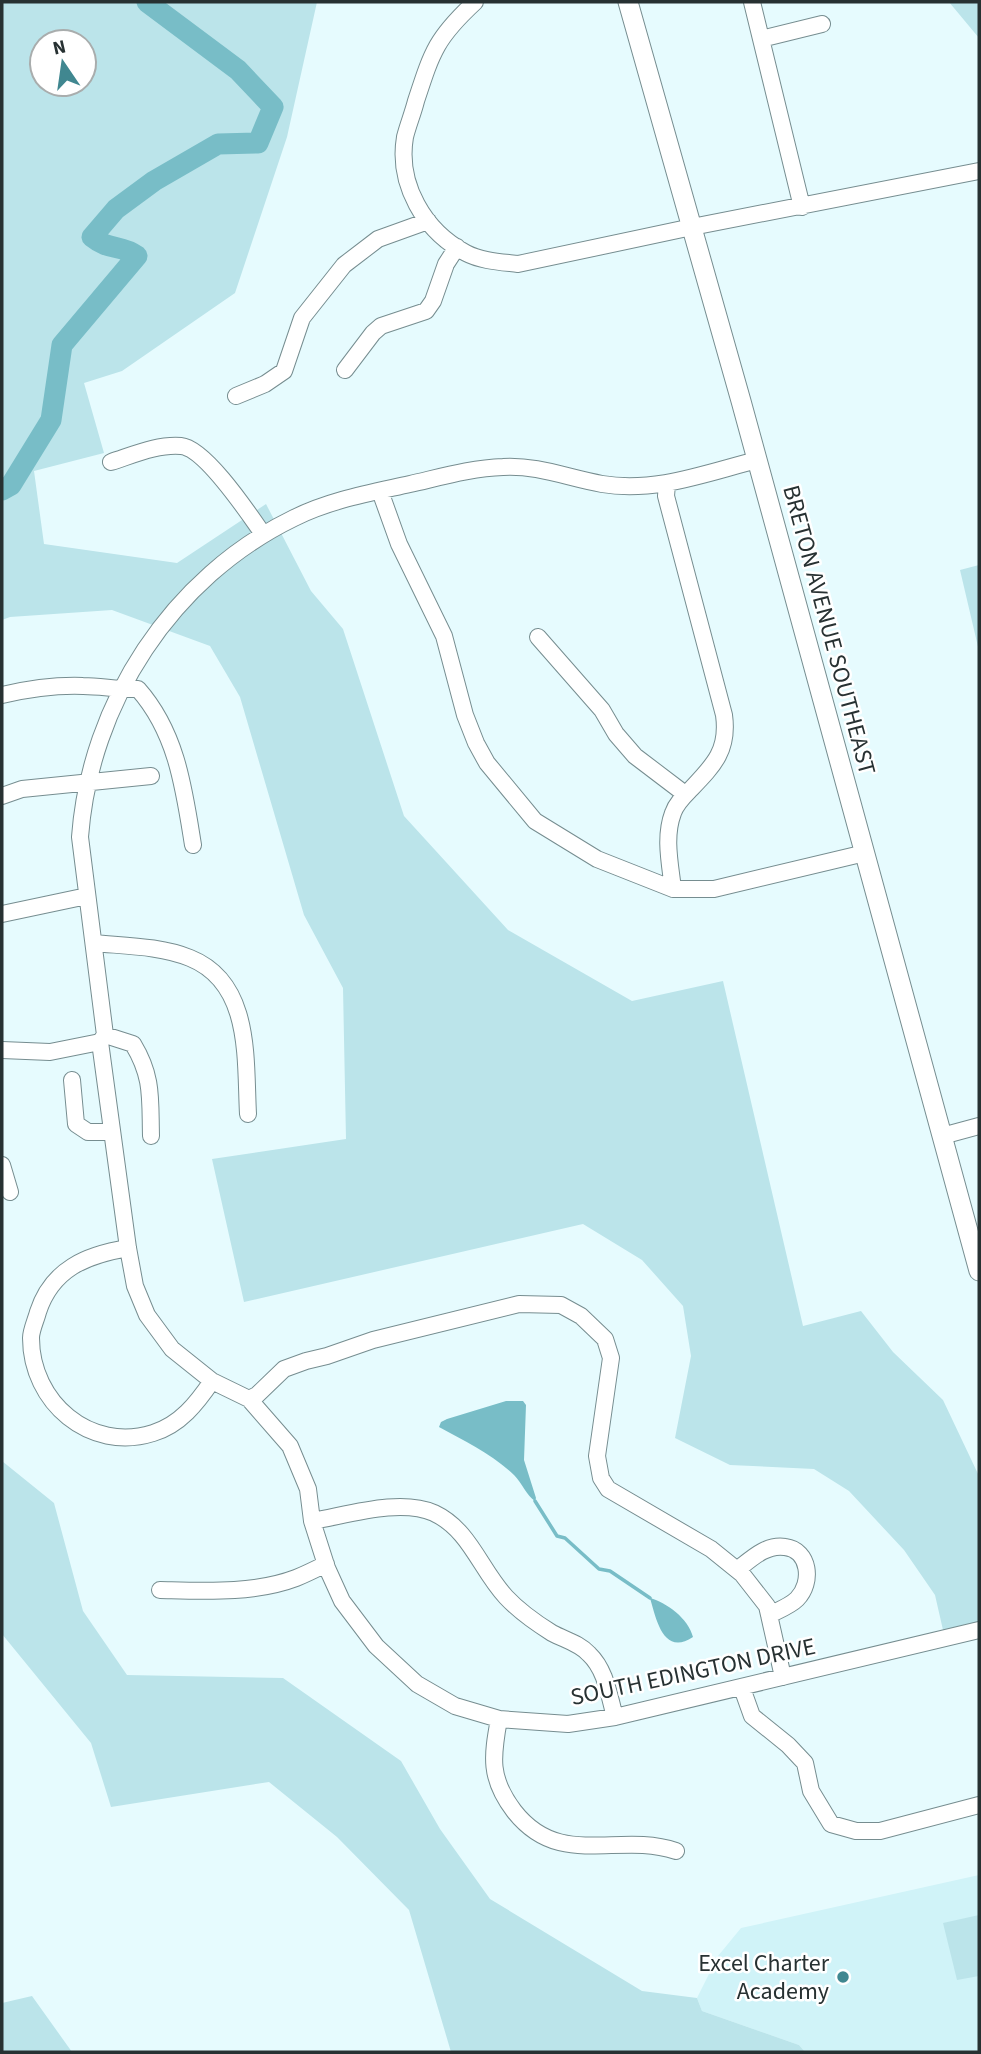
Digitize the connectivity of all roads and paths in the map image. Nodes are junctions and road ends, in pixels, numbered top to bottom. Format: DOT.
graph roads {
  1 [pos="475,2"];
  2 [pos="628,2"];
  3 [pos="752,2"];
  4 [pos="822,24"];
  5 [pos="761,39"];
  6 [pos="979,172"];
  7 [pos="802,207"];
  8 [pos="428,221"];
  9 [pos="692,227"];
  10 [pos="457,247"];
  11 [pos="345,370"];
  12 [pos="236,396"];
  13 [pos="757,460"];
  14 [pos="111,462"];
  15 [pos="667,484"];
  16 [pos="380,491"];
  17 [pos="263,534"];
  18 [pos="538,637"];
  19 [pos="121,690"];
  20 [pos="2,695"];
  21 [pos="150,776"];
  22 [pos="88,784"];
  23 [pos="685,794"];
  24 [pos="2,796"];
  25 [pos="193,845"];
  26 [pos="865,853"];
  27 [pos="673,889"];
  28 [pos="87,896"];
  29 [pos="2,914"];
  30 [pos="94,943"];
  31 [pos="102,1039"];
  32 [pos="2,1050"];
  33 [pos="72,1080"];
  34 [pos="248,1114"];
  35 [pos="979,1126"];
  36 [pos="112,1132"];
  37 [pos="151,1136"];
  38 [pos="942,1136"];
  39 [pos="2,1166"];
  40 [pos="10,1192"];
  41 [pos="128,1248"];
  42 [pos="979,1271"];
  43 [pos="212,1381"];
  44 [pos="249,1399"];
  45 [pos="312,1521"];
  46 [pos="326,1564"];
  47 [pos="737,1570"];
  48 [pos="160,1590"];
  49 [pos="769,1615"];
  50 [pos="979,1630"];
  51 [pos="783,1677"];
  52 [pos="742,1688"];
  53 [pos="615,1717"];
  54 [pos="499,1719"];
  55 [pos="979,1805"];
  56 [pos="676,1851"];
  1 -- 8 [label="street"];
  2 -- 9 [label="main road, BRETON AVENUE SOUTHEAST"];
  3 -- 5 [label="street"];
  4 -- 5 [label="street"];
  5 -- 7 [label="street"];
  6 -- 7 [label="street"];
  7 -- 9 [label="street"];
  8 -- 10 [label="street"];
  8 -- 12 [label="street"];
  9 -- 10 [label="street"];
  9 -- 13 [label="main road, BRETON AVENUE SOUTHEAST"];
  10 -- 11 [label="street"];
  13 -- 15 [label="street, SOUTH EDINGTON DRIVE"];
  13 -- 26 [label="main road, BRETON AVENUE SOUTHEAST"];
  14 -- 17 [label="street"];
  15 -- 16 [label="street, SOUTH EDINGTON DRIVE"];
  15 -- 23 [label="street"];
  16 -- 17 [label="street, SOUTH EDINGTON DRIVE"];
  16 -- 27 [label="street"];
  17 -- 19 [label="street, SOUTH EDINGTON DRIVE"];
  18 -- 23 [label="street"];
  19 -- 20 [label="street"];
  19 -- 22 [label="street, SOUTH EDINGTON DRIVE"];
  19 -- 25 [label="street"];
  21 -- 22 [label="street"];
  22 -- 24 [label="street"];
  22 -- 28 [label="street, SOUTH EDINGTON DRIVE"];
  23 -- 27 [label="street"];
  26 -- 27 [label="street"];
  26 -- 38 [label="main road, BRETON AVENUE SOUTHEAST"];
  28 -- 29 [label="street"];
  28 -- 30 [label="street, SOUTH EDINGTON DRIVE"];
  30 -- 31 [label="street, SOUTH EDINGTON DRIVE"];
  30 -- 34 [label="street"];
  31 -- 32 [label="street"];
  31 -- 36 [label="street, SOUTH EDINGTON DRIVE"];
  31 -- 37 [label="street"];
  33 -- 36 [label="street"];
  35 -- 38 [label="street"];
  36 -- 41 [label="street, SOUTH EDINGTON DRIVE"];
  38 -- 42 [label="main road, BRETON AVENUE SOUTHEAST"];
  39 -- 40 [label="street"];
  41 -- 43 [label="street, SOUTH EDINGTON DRIVE"];
  41 -- 43 [label="street"];
  43 -- 44 [label="street, SOUTH EDINGTON DRIVE"];
  44 -- 45 [label="street, SOUTH EDINGTON DRIVE"];
  44 -- 47 [label="street"];
  45 -- 46 [label="street, SOUTH EDINGTON DRIVE"];
  45 -- 53 [label="street"];
  46 -- 48 [label="street"];
  46 -- 54 [label="street, SOUTH EDINGTON DRIVE"];
  47 -- 49 [label="street"];
  47 -- 49 [label="street"];
  49 -- 51 [label="street"];
  50 -- 51 [label="street, SOUTH EDINGTON DRIVE"];
  51 -- 52 [label="street, SOUTH EDINGTON DRIVE"];
  52 -- 53 [label="street, SOUTH EDINGTON DRIVE"];
  52 -- 55 [label="street"];
  53 -- 54 [label="street, SOUTH EDINGTON DRIVE"];
  54 -- 56 [label="street"];
}
